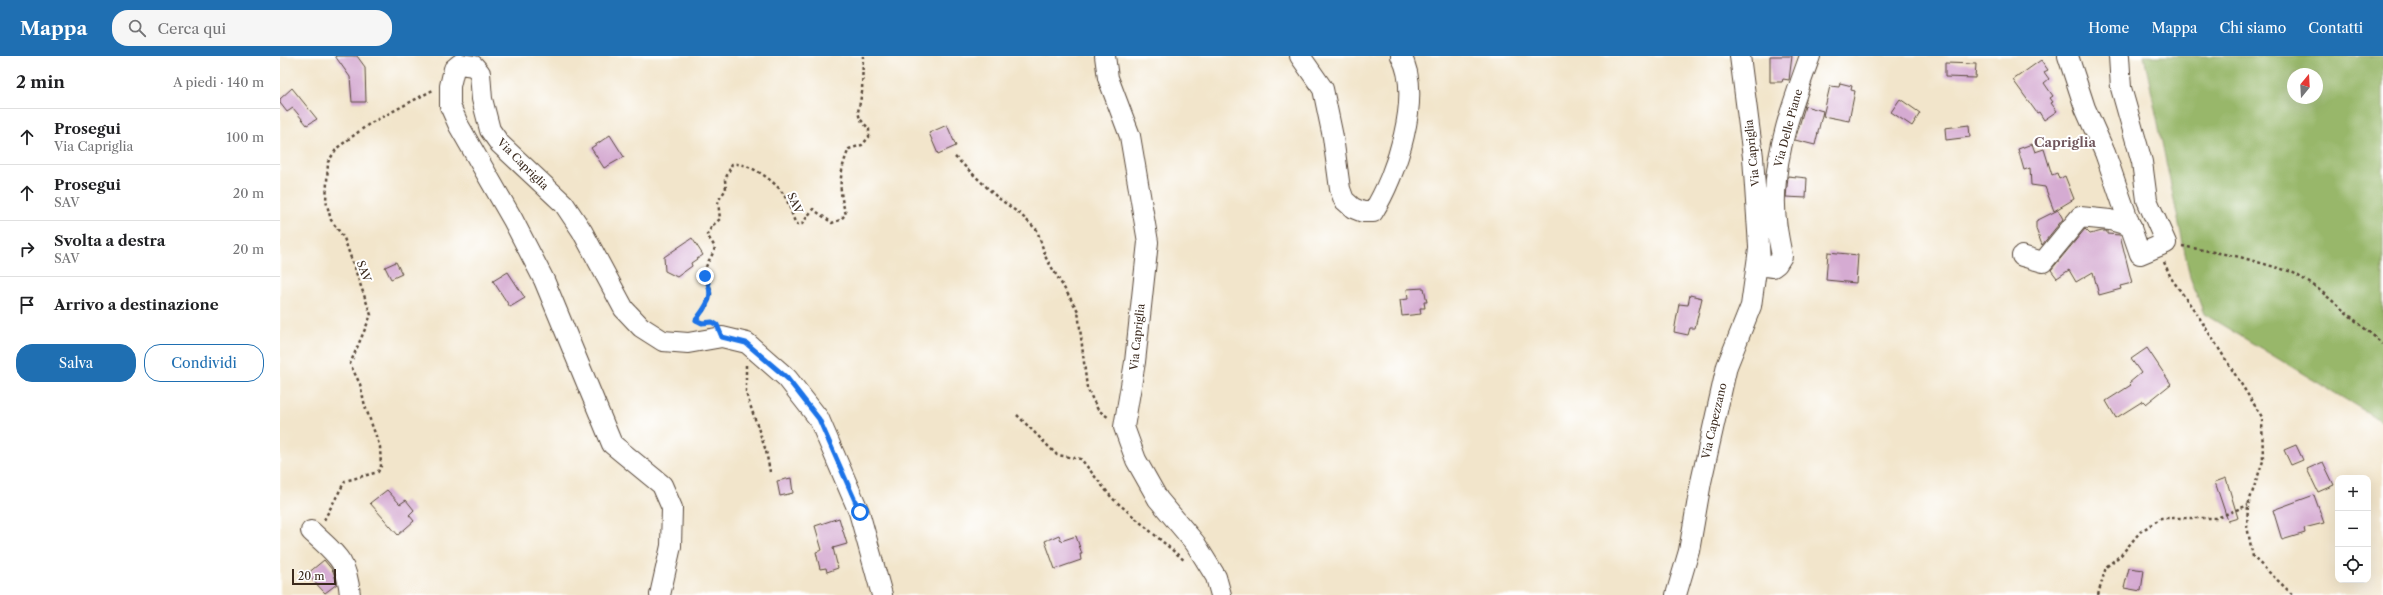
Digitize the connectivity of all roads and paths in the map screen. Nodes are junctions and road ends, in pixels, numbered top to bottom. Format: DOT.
graph roads {
  1 [pos="863,56"];
  2 [pos="1105,56"];
  3 [pos="1300,56"];
  4 [pos="1401,56"];
  5 [pos="1740,56"];
  6 [pos="1810,56"];
  7 [pos="2068,56"];
  8 [pos="2119,56"];
  9 [pos="458,60"];
  10 [pos="437,87"];
  11 [pos="955,157"];
  12 [pos="2131,226"];
  13 [pos="2162,245"];
  14 [pos="1759,250"];
  15 [pos="2022,256"];
  16 [pos="722,337"];
  17 [pos="746,343"];
  18 [pos="2383,344"];
  19 [pos="1017,414"];
  20 [pos="1124,427"];
  21 [pos="770,472"];
  22 [pos="2248,505"];
  23 [pos="311,531"];
  24 [pos="1188,563"];
  25 [pos="350,595"];
  26 [pos="660,595"];
  27 [pos="882,595"];
  28 [pos="1220,595"];
  29 [pos="1676,595"];
  30 [pos="2098,595"];
  31 [pos="2293,595"];
  1 -- 16 [label="path, SAV"];
  2 -- 20 [label="street, Via Capriglia"];
  3 -- 4 [label="street"];
  5 -- 14 [label="street, Via Capriglia"];
  6 -- 14 [label="street, Via Delle Piane"];
  7 -- 12 [label="street"];
  8 -- 13 [label="street"];
  9 -- 16 [label="street, Via Capriglia"];
  9 -- 26 [label="street, Via Capriglia"];
  10 -- 23 [label="path, SAV"];
  11 -- 20 [label="path"];
  12 -- 13 [label="street"];
  12 -- 15 [label="street"];
  13 -- 18 [label="path"];
  13 -- 22 [label="path"];
  14 -- 29 [label="street, Via Capezzano"];
  16 -- 17 [label="street, Via Capriglia"];
  17 -- 21 [label="path"];
  17 -- 27 [label="street, Via Capriglia"];
  19 -- 24 [label="path"];
  20 -- 28 [label="street, Via Capriglia"];
  22 -- 30 [label="path"];
  22 -- 31 [label="path"];
  23 -- 25 [label="street"];
}
